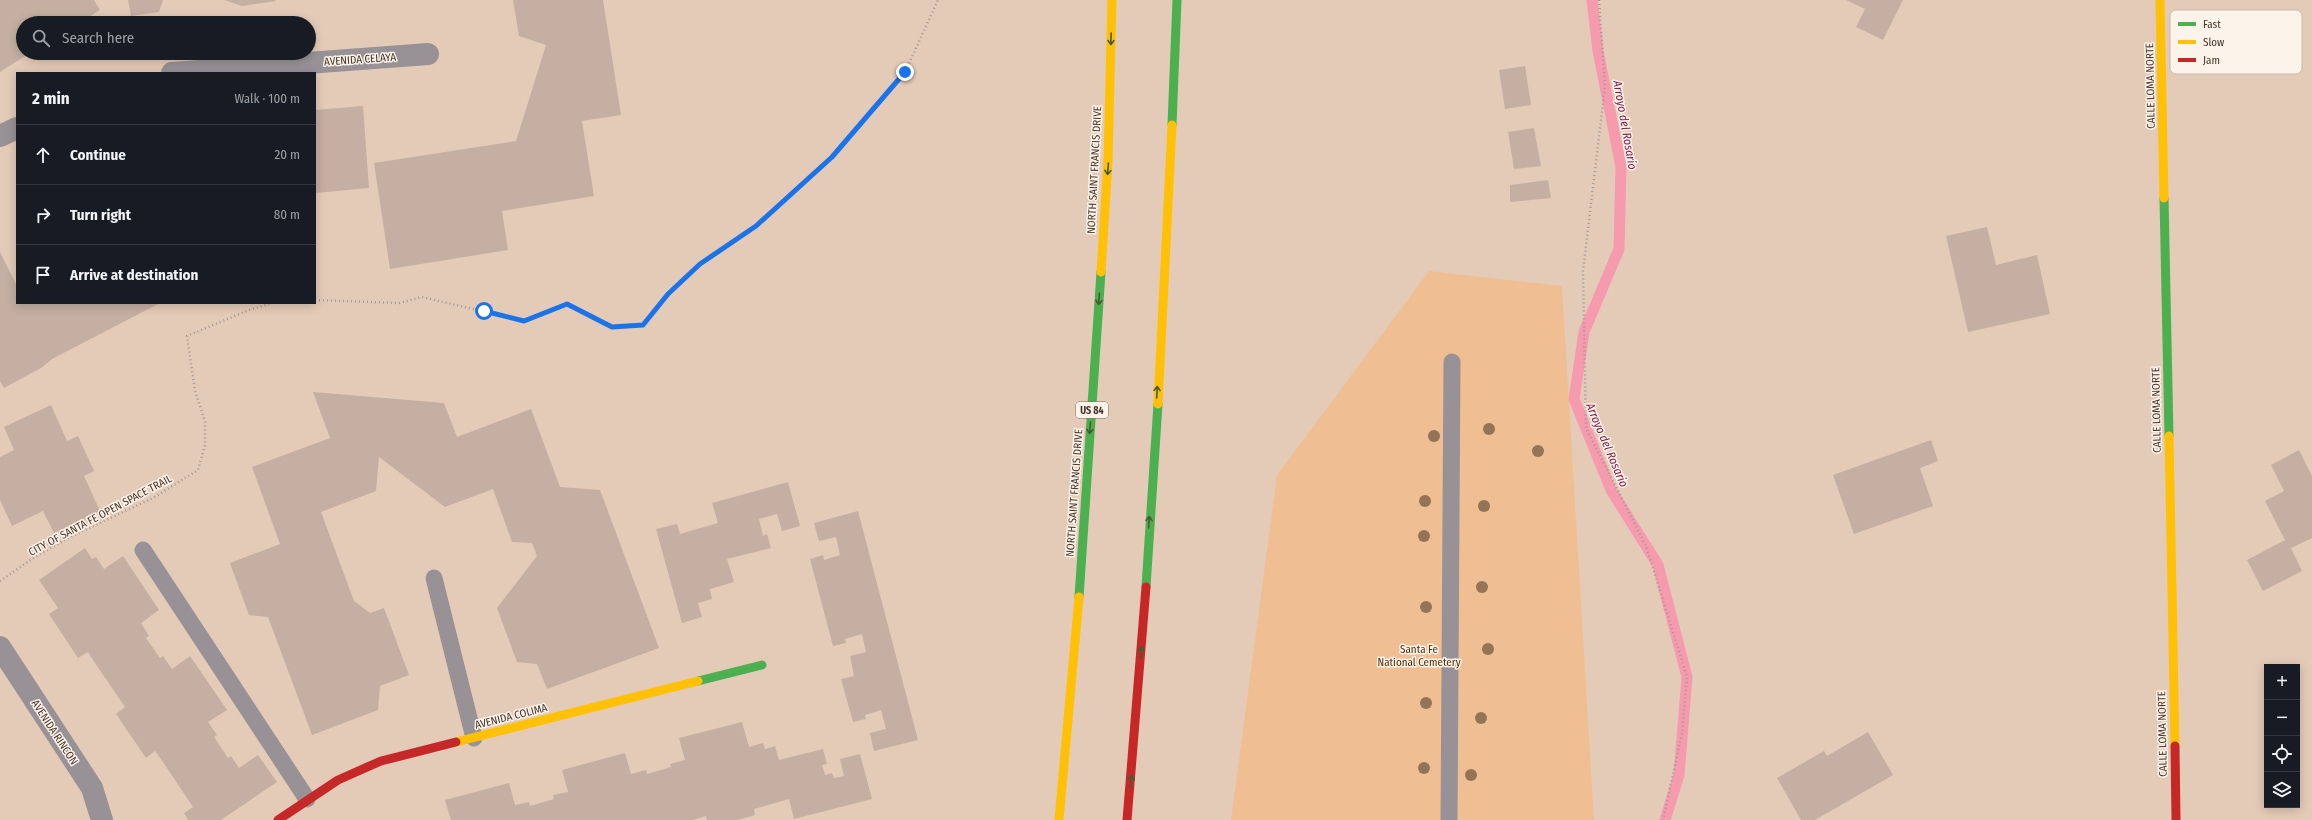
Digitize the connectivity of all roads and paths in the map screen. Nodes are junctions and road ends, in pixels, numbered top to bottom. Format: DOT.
graph roads {
  1 [pos="938,0"];
  2 [pos="1112,0"];
  3 [pos="1177,0"];
  4 [pos="1599,0"];
  5 [pos="2160,0"];
  6 [pos="428,54"];
  7 [pos="185,72"];
  8 [pos="16,128"];
  9 [pos="0,136"];
  10 [pos="316,300"];
  11 [pos="269,304"];
  12 [pos="1452,362"];
  13 [pos="143,550"];
  14 [pos="434,578"];
  15 [pos="0,581"];
  16 [pos="0,647"];
  17 [pos="762,665"];
  18 [pos="474,738"];
  19 [pos="307,799"];
  20 [pos="102,820"];
  21 [pos="278,820"];
  22 [pos="1059,820"];
  23 [pos="1127,820"];
  24 [pos="1449,820"];
  25 [pos="1663,820"];
  26 [pos="2176,820"];
  1 -- 10 [label="path"];
  2 -- 22 [label="main road, NORTH SAINT FRANCIS DRIVE / US 84, one-way"];
  23 -- 3 [label="main road, one-way"];
  4 -- 25 [label="path"];
  5 -- 26 [label="main road, CALLE LOMA NORTE"];
  6 -- 7 [label="street, AVENIDA CELAYA"];
  8 -- 9 [label="street"];
  11 -- 15 [label="path, CITY OF SANTA FE OPEN SPACE TRAIL"];
  12 -- 24 [label="lane"];
  13 -- 19 [label="lane"];
  14 -- 18 [label="lane"];
  16 -- 20 [label="street, AVENIDA RINCON"];
  17 -- 18 [label="main road, AVENIDA COLIMA"];
  18 -- 19 [label="main road, AVENIDA COLIMA"];
  19 -- 21 [label="main road, AVENIDA COLIMA"];
}
